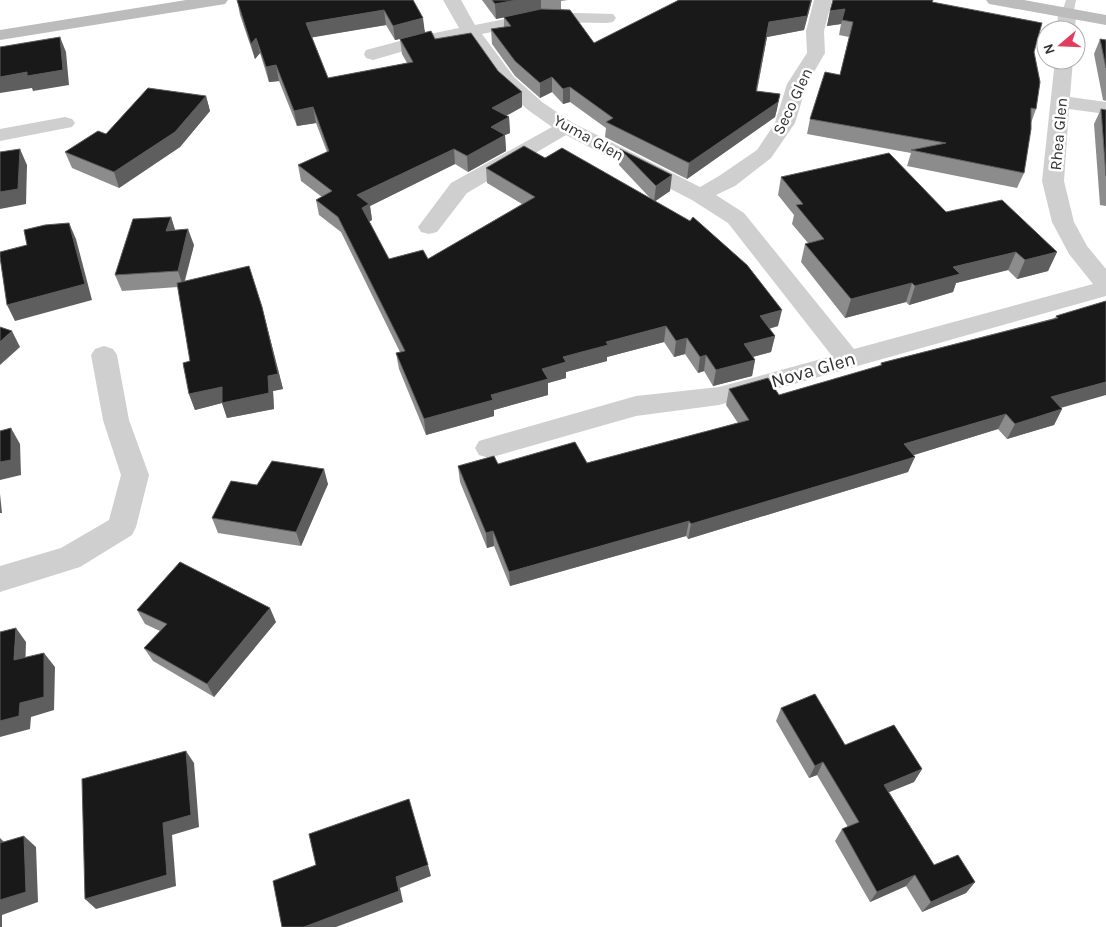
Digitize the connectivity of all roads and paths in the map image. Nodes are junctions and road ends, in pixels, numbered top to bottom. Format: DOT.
graph roads {
  1 [pos="219,0"];
  2 [pos="452,0"];
  3 [pos="823,0"];
  4 [pos="995,0"];
  5 [pos="1068,15"];
  6 [pos="607,18"];
  7 [pos="1106,20"];
  8 [pos="470,32"];
  9 [pos="0,35"];
  10 [pos="374,54"];
  11 [pos="1063,70"];
  12 [pos="1061,102"];
  13 [pos="1106,108"];
  14 [pos="65,123"];
  15 [pos="566,126"];
  16 [pos="0,135"];
  17 [pos="700,195"];
  18 [pos="429,227"];
  19 [pos="1106,284"];
  20 [pos="1106,288"];
  21 [pos="104,355"];
  22 [pos="848,359"];
  23 [pos="489,448"];
  24 [pos="0,579"];
  1 -- 9 [label="street"];
  2 -- 8 [label="street, Yuma Glen"];
  3 -- 17 [label="street, Seco Glen"];
  4 -- 5 [label="street"];
  5 -- 7 [label="street"];
  6 -- 8 [label="street"];
  8 -- 10 [label="street"];
  8 -- 15 [label="street, Yuma Glen"];
  11 -- 12 [label="street, Rhea Glen"];
  12 -- 13 [label="street"];
  12 -- 19 [label="street, Rhea Glen"];
  14 -- 16 [label="street"];
  15 -- 17 [label="street, Yuma Glen"];
  15 -- 18 [label="street"];
  17 -- 22 [label="street, Yuma Glen"];
  20 -- 22 [label="street, Nova Glen"];
  21 -- 24 [label="street"];
  22 -- 23 [label="street, Nova Glen"];
}
